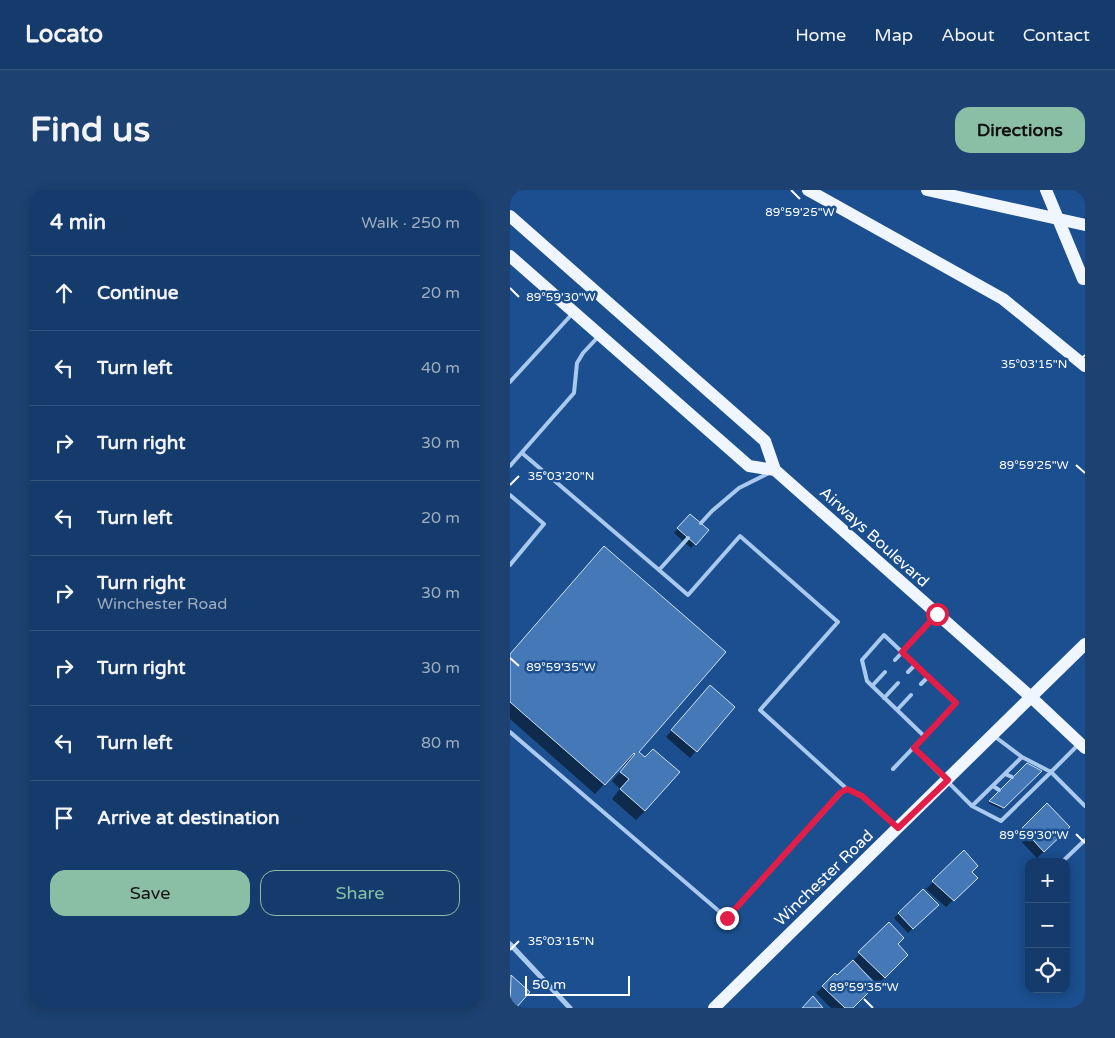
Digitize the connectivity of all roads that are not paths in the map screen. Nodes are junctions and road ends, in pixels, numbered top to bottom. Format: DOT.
graph roads {
  1 [pos="808,190"];
  2 [pos="927,190"];
  3 [pos="1046,190"];
  4 [pos="510,216"];
  5 [pos="1085,225"];
  6 [pos="510,256"];
  7 [pos="1084,281"];
  8 [pos="574,312"];
  9 [pos="600,335"];
  10 [pos="1085,366"];
  11 [pos="510,382"];
  12 [pos="522,453"];
  13 [pos="510,466"];
  14 [pos="775,470"];
  15 [pos="510,494"];
  16 [pos="700,523"];
  17 [pos="688,538"];
  18 [pos="510,565"];
  19 [pos="659,570"];
  20 [pos="937,614"];
  21 [pos="1085,644"];
  22 [pos="902,652"];
  23 [pos="895,660"];
  24 [pos="915,665"];
  25 [pos="885,672"];
  26 [pos="908,672"];
  27 [pos="928,677"];
  28 [pos="898,683"];
  29 [pos="921,684"];
  30 [pos="872,686"];
  31 [pos="911,696"];
  32 [pos="884,698"];
  33 [pos="1032,698"];
  34 [pos="897,710"];
  35 [pos="510,732"];
  36 [pos="924,736"];
  37 [pos="994,736"];
  38 [pos="1082,746"];
  39 [pos="914,748"];
  40 [pos="1022,758"];
  41 [pos="893,768"];
  42 [pos="1051,772"];
  43 [pos="1005,774"];
  44 [pos="1012,777"];
  45 [pos="948,780"];
  46 [pos="992,786"];
  47 [pos="1027,786"];
  48 [pos="847,789"];
  49 [pos="1033,789"];
  50 [pos="999,790"];
  51 [pos="1014,798"];
  52 [pos="1020,802"];
  53 [pos="972,806"];
  54 [pos="1085,806"];
  55 [pos="898,828"];
  56 [pos="1085,840"];
  57 [pos="1066,858"];
  58 [pos="510,944"];
  59 [pos="570,1008"];
  60 [pos="714,1008"];
  1 -- 10 [label="main road"];
  2 -- 5 [label="main road"];
  3 -- 7 [label="main road, bridge"];
  4 -- 14 [label="main road, Airways Boulevard"];
  6 -- 8 [label="main road"];
  8 -- 9 [label="main road"];
  8 -- 11 [label="lane"];
  9 -- 12 [label="lane"];
  9 -- 14 [label="main road"];
  12 -- 13 [label="lane"];
  12 -- 19 [label="lane"];
  14 -- 16 [label="lane"];
  14 -- 20 [label="main road, Airways Boulevard"];
  15 -- 18 [label="lane"];
  17 -- 19 [label="lane"];
  19 -- 48 [label="lane"];
  20 -- 22 [label="lane"];
  20 -- 33 [label="main road, Airways Boulevard"];
  21 -- 33 [label="main road, Winchester Road"];
  22 -- 23 [label="lane"];
  22 -- 24 [label="lane"];
  22 -- 30 [label="lane"];
  24 -- 26 [label="lane"];
  24 -- 27 [label="lane"];
  25 -- 30 [label="lane"];
  27 -- 29 [label="lane"];
  27 -- 36 [label="lane"];
  28 -- 32 [label="lane"];
  30 -- 32 [label="lane"];
  31 -- 34 [label="lane"];
  32 -- 34 [label="lane"];
  33 -- 37 [label="main road, Winchester Road"];
  33 -- 38 [label="main road, Airways Boulevard"];
  34 -- 36 [label="lane"];
  35 -- 48 [label="lane"];
  36 -- 39 [label="lane"];
  37 -- 40 [label="lane"];
  37 -- 45 [label="main road, Winchester Road"];
  38 -- 42 [label="lane"];
  39 -- 41 [label="lane"];
  39 -- 45 [label="lane"];
  40 -- 42 [label="lane"];
  40 -- 43 [label="lane"];
  42 -- 49 [label="lane"];
  42 -- 54 [label="lane"];
  43 -- 44 [label="lane"];
  43 -- 46 [label="lane"];
  45 -- 53 [label="lane"];
  45 -- 55 [label="main road, Winchester Road"];
  46 -- 50 [label="lane"];
  46 -- 53 [label="lane"];
  47 -- 49 [label="lane"];
  48 -- 55 [label="lane"];
  49 -- 52 [label="lane"];
  51 -- 52 [label="lane"];
  52 -- 53 [label="lane"];
  55 -- 60 [label="main road, Winchester Road"];
  56 -- 57 [label="lane"];
  58 -- 59 [label="street"];
}
